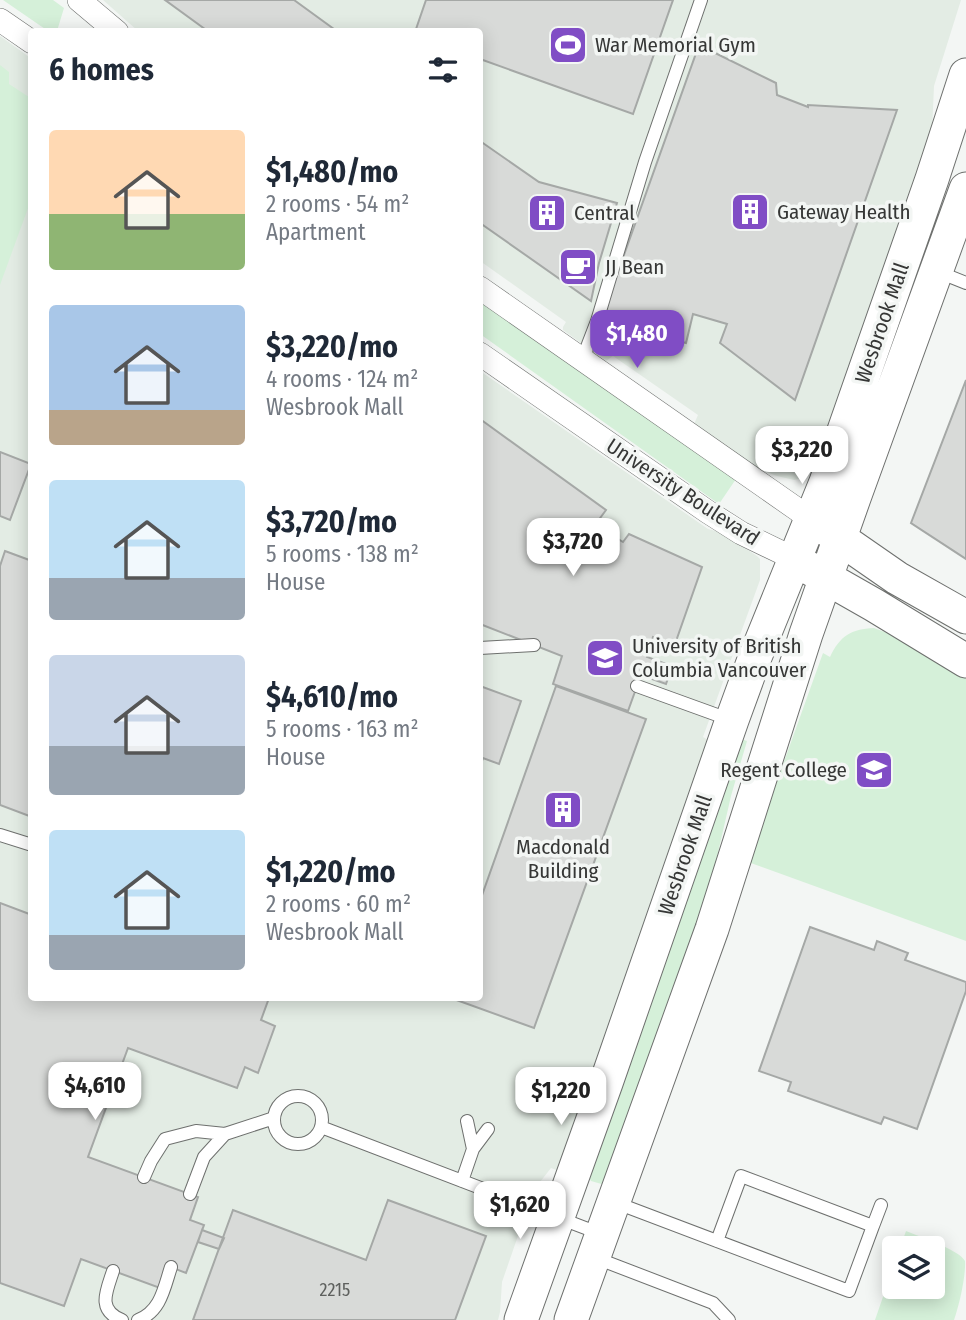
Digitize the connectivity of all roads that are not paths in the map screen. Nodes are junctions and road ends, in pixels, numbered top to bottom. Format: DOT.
graph roads {
  1 [pos="79,0"];
  2 [pos="701,0"];
  3 [pos="0,20"];
  4 [pos="112,28"];
  5 [pos="28,39"];
  6 [pos="966,75"];
  7 [pos="966,189"];
  8 [pos="951,277"];
  9 [pos="483,290"];
  10 [pos="483,356"];
  11 [pos="585,360"];
  12 [pos="811,519"];
  13 [pos="839,539"];
  14 [pos="794,559"];
  15 [pos="826,578"];
  16 [pos="966,617"];
  17 [pos="534,645"];
  18 [pos="483,648"];
  19 [pos="966,661"];
  20 [pos="637,686"];
  21 [pos="732,720"];
  22 [pos="0,835"];
  23 [pos="28,844"];
  24 [pos="274,1118"];
  25 [pos="467,1121"];
  26 [pos="321,1127"];
  27 [pos="488,1129"];
  28 [pos="225,1134"];
  29 [pos="473,1149"];
  30 [pos="144,1177"];
  31 [pos="462,1181"];
  32 [pos="190,1194"];
  33 [pos="613,1202"];
  34 [pos="881,1205"];
  35 [pos="558,1217"];
  36 [pos="873,1226"];
  37 [pos="717,1241"];
  38 [pos="597,1245"];
  39 [pos="171,1267"];
  40 [pos="113,1271"];
  41 [pos="122,1320"];
  42 [pos="138,1320"];
  43 [pos="521,1320"];
  44 [pos="571,1320"];
  45 [pos="729,1320"];
  1 -- 4 [label="street"];
  2 -- 11 [label="lane"];
  3 -- 5 [label="street"];
  6 -- 12 [label="main road, Wesbrook Mall"];
  7 -- 8 [label="main road, Wesbrook Mall"];
  8 -- 13 [label="main road, Wesbrook Mall"];
  9 -- 11 [label="street"];
  10 -- 14 [label="street, University Boulevard"];
  11 -- 12 [label="street"];
  12 -- 13 [label="main road"];
  12 -- 14 [label="main road, Wesbrook Mall"];
  13 -- 15 [label="main road, Wesbrook Mall"];
  13 -- 16 [label="main road"];
  14 -- 15 [label="main road, University Boulevard"];
  14 -- 21 [label="main road, Wesbrook Mall"];
  15 -- 19 [label="main road, University Boulevard"];
  15 -- 33 [label="main road, Wesbrook Mall"];
  17 -- 18 [label="lane"];
  20 -- 21 [label="lane"];
  21 -- 35 [label="main road, Wesbrook Mall"];
  22 -- 23 [label="lane"];
  24 -- 26 [label="lane"];
  24 -- 26 [label="lane"];
  24 -- 28 [label="lane"];
  25 -- 29 [label="lane"];
  26 -- 31 [label="lane"];
  27 -- 29 [label="lane"];
  28 -- 30 [label="lane"];
  28 -- 32 [label="lane"];
  29 -- 31 [label="lane"];
  31 -- 35 [label="lane"];
  33 -- 37 [label="lane"];
  33 -- 38 [label="main road, Wesbrook Mall"];
  34 -- 36 [label="lane"];
  35 -- 38 [label="lane"];
  35 -- 43 [label="main road, Wesbrook Mall"];
  36 -- 37 [label="lane"];
  36 -- 37 [label="lane"];
  38 -- 44 [label="main road, Wesbrook Mall"];
  38 -- 45 [label="lane"];
  39 -- 42 [label="lane"];
  40 -- 41 [label="lane"];
}
